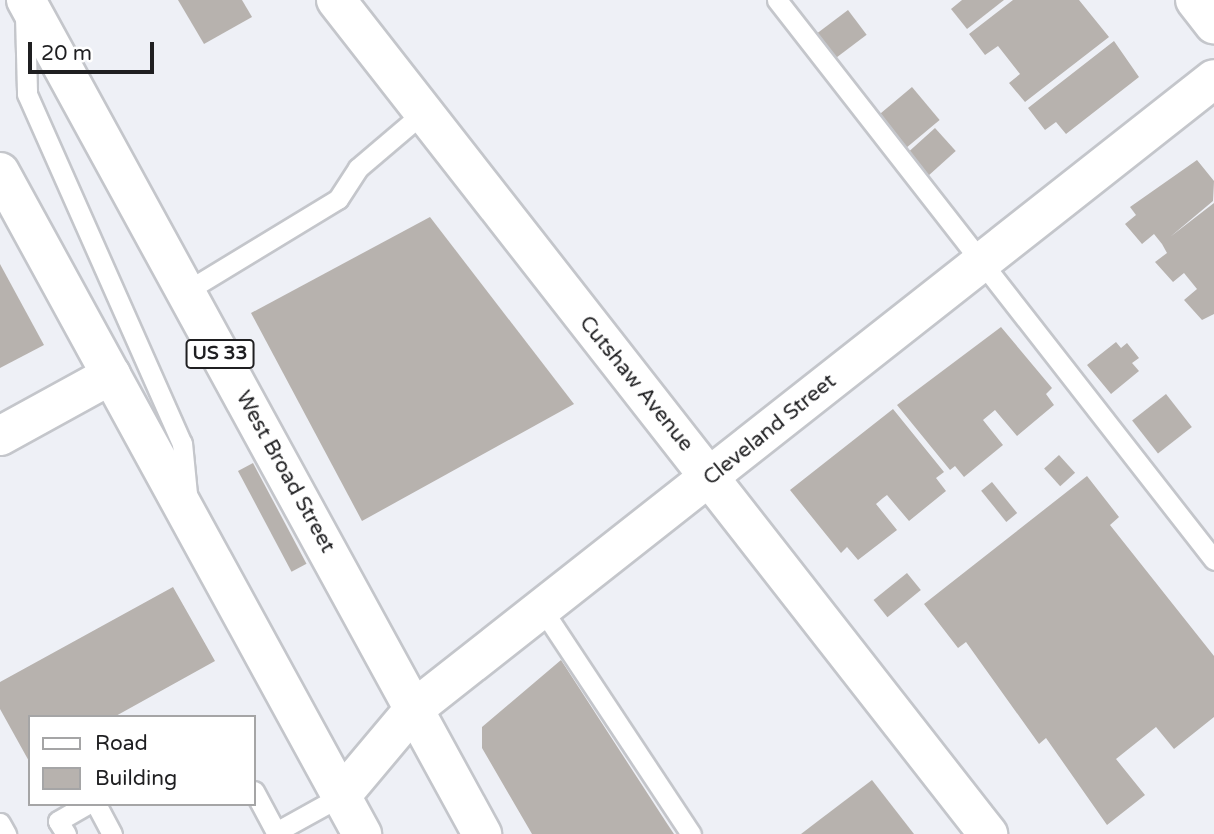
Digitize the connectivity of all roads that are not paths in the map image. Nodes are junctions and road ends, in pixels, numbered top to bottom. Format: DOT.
graph roads {
  1 [pos="25,0"];
  2 [pos="336,0"];
  3 [pos="777,0"];
  4 [pos="1195,0"];
  5 [pos="1214,24"];
  6 [pos="1214,79"];
  7 [pos="424,112"];
  8 [pos="0,172"];
  9 [pos="982,261"];
  10 [pos="186,292"];
  11 [pos="111,375"];
  12 [pos="0,436"];
  13 [pos="711,478"];
  14 [pos="189,520"];
  15 [pos="1214,560"];
  16 [pos="542,609"];
  17 [pos="414,709"];
  18 [pos="256,796"];
  19 [pos="341,796"];
  20 [pos="84,806"];
  21 [pos="97,806"];
  22 [pos="0,823"];
  23 [pos="276,832"];
  24 [pos="6,834"];
  25 [pos="66,834"];
  26 [pos="112,834"];
  27 [pos="362,834"];
  28 [pos="482,834"];
  29 [pos="691,834"];
  30 [pos="988,834"];
  1 -- 10 [label="street, West Broad Street / US 33"];
  1 -- 14 [label="lane"];
  2 -- 7 [label="street, Cutshaw Avenue"];
  3 -- 9 [label="lane"];
  4 -- 5 [label="street"];
  6 -- 9 [label="street, Cleveland Street"];
  7 -- 10 [label="lane"];
  7 -- 13 [label="street, Cutshaw Avenue"];
  8 -- 11 [label="street"];
  9 -- 13 [label="street, Cleveland Street"];
  9 -- 15 [label="lane"];
  10 -- 17 [label="street, West Broad Street / US 33"];
  11 -- 12 [label="street"];
  11 -- 14 [label="street"];
  13 -- 16 [label="street, Cleveland Street"];
  13 -- 30 [label="street, Cutshaw Avenue"];
  14 -- 19 [label="street"];
  16 -- 17 [label="street, Cleveland Street"];
  16 -- 29 [label="lane"];
  17 -- 19 [label="street, Cleveland Street"];
  17 -- 28 [label="street, West Broad Street / US 33"];
  18 -- 23 [label="lane"];
  19 -- 23 [label="lane"];
  19 -- 27 [label="street"];
  20 -- 25 [label="lane"];
  21 -- 26 [label="lane"];
  22 -- 24 [label="lane"];
}
